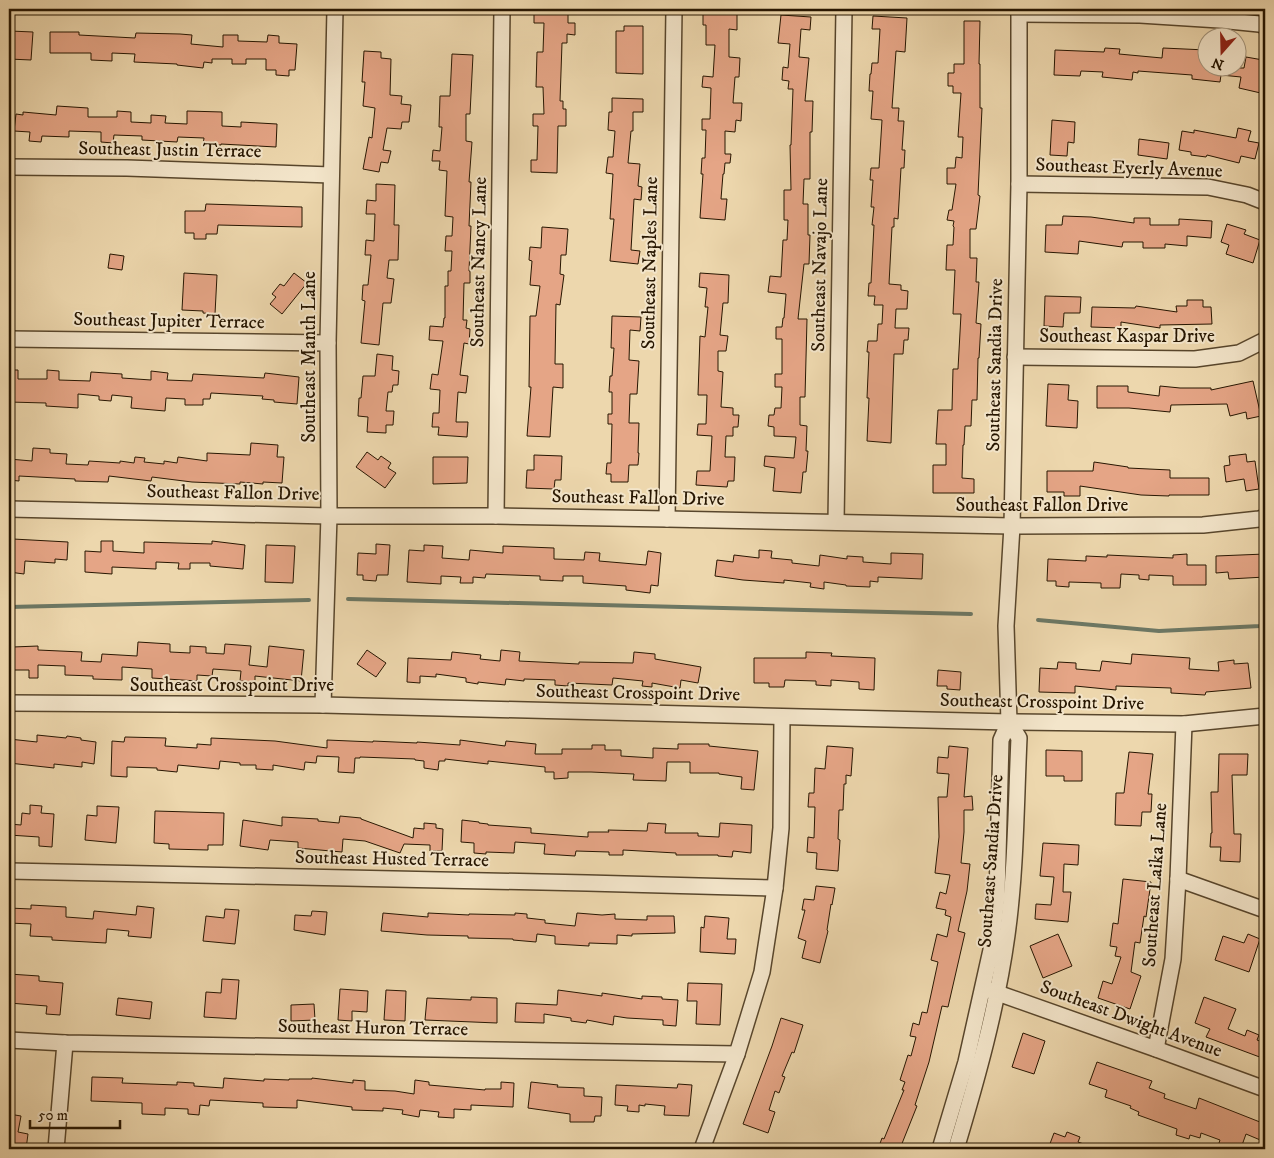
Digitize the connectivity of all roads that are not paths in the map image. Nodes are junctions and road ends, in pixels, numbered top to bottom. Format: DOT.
graph roads {
  1 [pos="335,9"];
  2 [pos="502,9"];
  3 [pos="674,9"];
  4 [pos="844,9"];
  5 [pos="1019,12"];
  6 [pos="1265,26"];
  7 [pos="9,168"];
  8 [pos="331,175"];
  9 [pos="1019,184"];
  10 [pos="1265,202"];
  11 [pos="9,339"];
  12 [pos="1265,340"];
  13 [pos="328,343"];
  14 [pos="1015,356"];
  15 [pos="9,509"];
  16 [pos="329,516"];
  17 [pos="496,516"];
  18 [pos="1265,517"];
  19 [pos="667,518"];
  20 [pos="836,522"];
  21 [pos="1012,526"];
  22 [pos="9,703"];
  23 [pos="323,705"];
  24 [pos="1265,716"];
  25 [pos="782,717"];
  26 [pos="1009,722"];
  27 [pos="1184,724"];
  28 [pos="9,871"];
  29 [pos="1178,879"];
  30 [pos="775,888"];
  31 [pos="1265,910"];
  32 [pos="983,989"];
  33 [pos="998,993"];
  34 [pos="9,1040"];
  35 [pos="65,1043"];
  36 [pos="1156,1049"];
  37 [pos="737,1054"];
  38 [pos="1265,1089"];
  39 [pos="56,1149"];
  40 [pos="702,1149"];
  41 [pos="940,1149"];
  42 [pos="956,1149"];
  1 -- 8 [label="street, Southeast Manth Lane"];
  2 -- 17 [label="street, Southeast Nancy Lane"];
  3 -- 19 [label="street, Southeast Naples Lane"];
  4 -- 20 [label="street, Southeast Navajo Lane"];
  5 -- 6 [label="street"];
  5 -- 9 [label="street, Southeast Sandia Drive"];
  7 -- 8 [label="street, Southeast Justin Terrace"];
  8 -- 13 [label="street, Southeast Manth Lane"];
  9 -- 10 [label="street, Southeast Eyerly Avenue"];
  9 -- 14 [label="street, Southeast Sandia Drive"];
  11 -- 13 [label="street, Southeast Jupiter Terrace"];
  12 -- 14 [label="street, Southeast Kaspar Drive"];
  13 -- 16 [label="street, Southeast Manth Lane"];
  14 -- 21 [label="street, Southeast Sandia Drive"];
  15 -- 16 [label="street, Southeast Fallon Drive"];
  16 -- 17 [label="street, Southeast Fallon Drive"];
  16 -- 23 [label="street, Southeast Manth Lane"];
  17 -- 19 [label="street, Southeast Fallon Drive"];
  18 -- 21 [label="street, Southeast Fallon Drive"];
  19 -- 20 [label="street, Southeast Fallon Drive"];
  20 -- 21 [label="street, Southeast Fallon Drive"];
  21 -- 26 [label="street, Southeast Sandia Drive"];
  22 -- 23 [label="street, Southeast Crosspoint Drive"];
  23 -- 25 [label="street, Southeast Crosspoint Drive"];
  24 -- 27 [label="street, Southeast Crosspoint Drive"];
  25 -- 26 [label="street, Southeast Crosspoint Drive"];
  25 -- 30 [label="street"];
  26 -- 27 [label="street, Southeast Crosspoint Drive"];
  26 -- 32 [label="street, Southeast Sandia Drive"];
  26 -- 33 [label="street, Southeast Sandia Drive"];
  27 -- 29 [label="street, Southeast Laika Lane"];
  28 -- 30 [label="street, Southeast Husted Terrace"];
  29 -- 31 [label="street"];
  29 -- 36 [label="street, Southeast Laika Lane"];
  30 -- 37 [label="street"];
  32 -- 33 [label="street, Southeast Dwight Avenue"];
  32 -- 41 [label="street, Southeast Sandia Drive"];
  33 -- 36 [label="street, Southeast Dwight Avenue"];
  33 -- 42 [label="street, Southeast Sandia Drive"];
  34 -- 35 [label="street, Southeast Huron Terrace"];
  35 -- 37 [label="street, Southeast Huron Terrace"];
  35 -- 39 [label="street"];
  36 -- 38 [label="street, Southeast Dwight Avenue"];
  37 -- 40 [label="street"];
}
